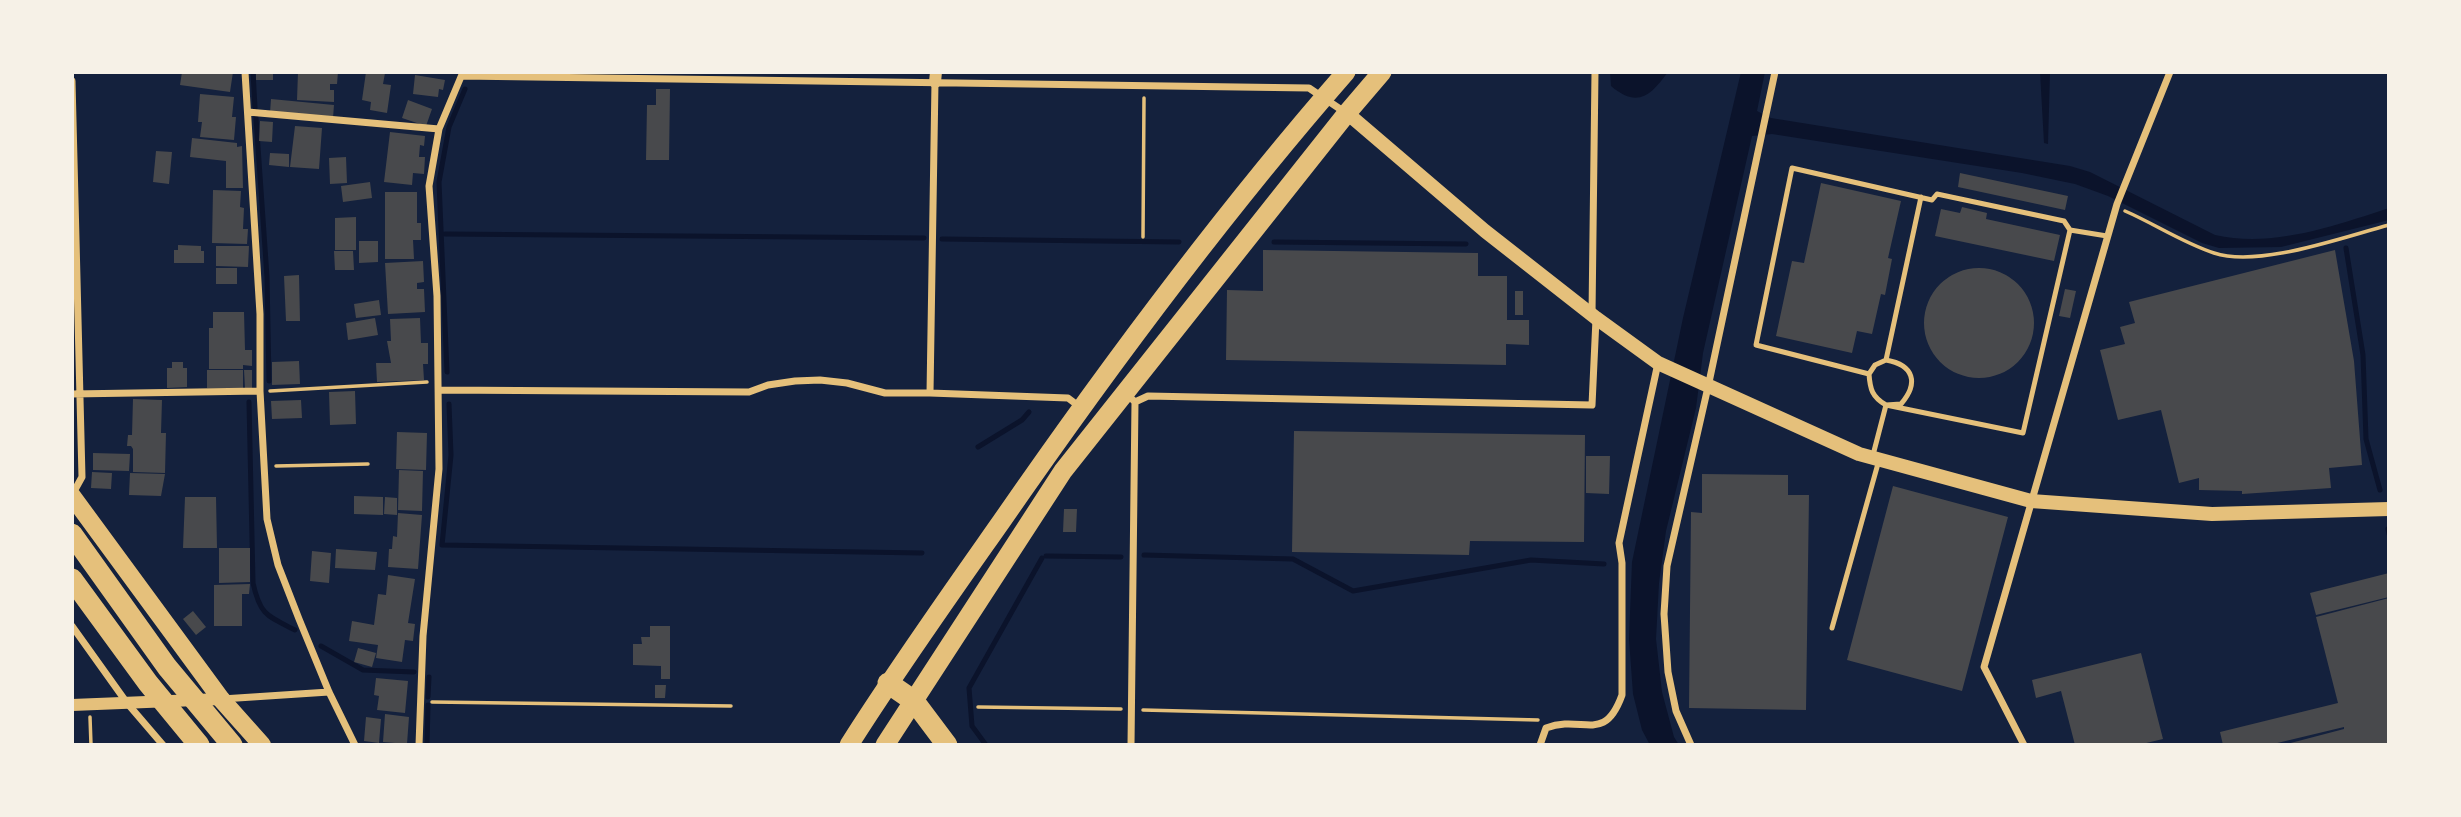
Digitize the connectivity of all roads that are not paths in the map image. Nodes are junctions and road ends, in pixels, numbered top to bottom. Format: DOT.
graph roads {
  1 [pos="245,72"];
  2 [pos="1346,72"];
  3 [pos="1382,72"];
  4 [pos="1595,72"];
  5 [pos="1775,72"];
  6 [pos="2170,72"];
  7 [pos="463,74"];
  8 [pos="935,77"];
  9 [pos="72,81"];
  10 [pos="1323,98"];
  11 [pos="248,112"];
  12 [pos="1347,113"];
  13 [pos="439,129"];
  14 [pos="1921,197"];
  15 [pos="2070,230"];
  16 [pos="2107,236"];
  17 [pos="1594,316"];
  18 [pos="1886,360"];
  19 [pos="1658,363"];
  20 [pos="1869,374"];
  21 [pos="439,386"];
  22 [pos="1708,387"];
  23 [pos="260,391"];
  24 [pos="930,393"];
  25 [pos="72,394"];
  26 [pos="81,394"];
  27 [pos="1130,397"];
  28 [pos="1886,405"];
  29 [pos="1080,407"];
  30 [pos="1876,458"];
  31 [pos="72,496"];
  32 [pos="2031,501"];
  33 [pos="2389,509"];
  34 [pos="72,534"];
  35 [pos="72,579"];
  36 [pos="72,626"];
  37 [pos="1832,628"];
  38 [pos="888,683"];
  39 [pos="329,692"];
  40 [pos="221,699"];
  41 [pos="914,701"];
  42 [pos="127,703"];
  43 [pos="72,705"];
  44 [pos="163,745"];
  45 [pos="199,745"];
  46 [pos="232,745"];
  47 [pos="262,745"];
  48 [pos="355,745"];
  49 [pos="419,745"];
  50 [pos="849,745"];
  51 [pos="885,745"];
  52 [pos="947,745"];
  53 [pos="1131,745"];
  54 [pos="1540,745"];
  55 [pos="1691,745"];
  56 [pos="2024,745"];
  1 -- 11 [label="street"];
  2 -- 10 [label="highway"];
  3 -- 12 [label="highway"];
  4 -- 17 [label="street"];
  5 -- 22 [label="street"];
  6 -- 16 [label="street"];
  7 -- 8 [label="street"];
  7 -- 13 [label="street"];
  8 -- 10 [label="street"];
  8 -- 24 [label="street"];
  9 -- 26 [label="street"];
  10 -- 12 [label="street"];
  10 -- 29 [label="highway"];
  11 -- 13 [label="street"];
  11 -- 23 [label="street"];
  12 -- 17 [label="main road"];
  12 -- 27 [label="highway"];
  13 -- 21 [label="street"];
  14 -- 15 [label="lane"];
  14 -- 18 [label="lane"];
  14 -- 20 [label="lane"];
  15 -- 16 [label="lane"];
  15 -- 28 [label="lane"];
  16 -- 32 [label="street"];
  17 -- 19 [label="main road"];
  17 -- 27 [label="street"];
  18 -- 20 [label="lane"];
  18 -- 28 [label="lane"];
  19 -- 22 [label="main road"];
  19 -- 54 [label="street"];
  20 -- 28 [label="lane"];
  21 -- 24 [label="street"];
  21 -- 49 [label="street"];
  22 -- 30 [label="main road"];
  22 -- 55 [label="street"];
  23 -- 26 [label="street"];
  23 -- 39 [label="street"];
  24 -- 29 [label="street"];
  25 -- 26 [label="street"];
  26 -- 31 [label="street"];
  27 -- 41 [label="highway"];
  27 -- 53 [label="street"];
  28 -- 30 [label="lane"];
  29 -- 38 [label="highway"];
  30 -- 32 [label="main road"];
  30 -- 37 [label="lane"];
  31 -- 40 [label="main road"];
  32 -- 33 [label="main road"];
  32 -- 56 [label="street"];
  34 -- 46 [label="highway"];
  35 -- 45 [label="highway"];
  36 -- 42 [label="street"];
  38 -- 41 [label="highway"];
  38 -- 50 [label="highway"];
  39 -- 40 [label="street"];
  39 -- 48 [label="street"];
  40 -- 42 [label="street"];
  40 -- 47 [label="main road"];
  41 -- 51 [label="highway"];
  41 -- 52 [label="highway"];
  42 -- 43 [label="street"];
  42 -- 44 [label="street"];
}
